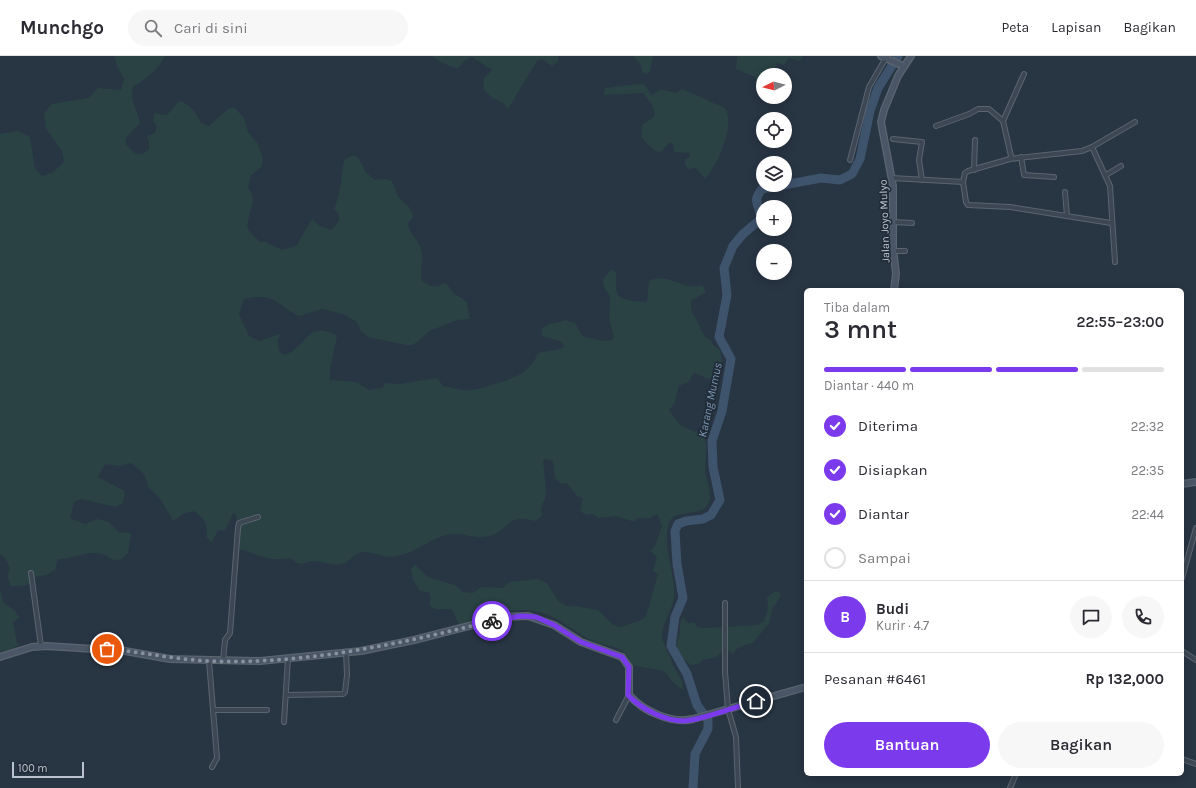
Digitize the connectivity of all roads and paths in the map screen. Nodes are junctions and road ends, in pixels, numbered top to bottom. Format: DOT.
graph roads {
  1 [pos="911,56"];
  2 [pos="885,57"];
  3 [pos="901,65"];
  4 [pos="1024,74"];
  5 [pos="1003,121"];
  6 [pos="1135,122"];
  7 [pos="936,126"];
  8 [pos="893,139"];
  9 [pos="975,140"];
  10 [pos="1092,147"];
  11 [pos="1022,157"];
  12 [pos="1010,159"];
  13 [pos="850,160"];
  14 [pos="1121,166"];
  15 [pos="974,170"];
  16 [pos="1106,175"];
  17 [pos="1054,177"];
  18 [pos="892,178"];
  19 [pos="922,180"];
  20 [pos="963,182"];
  21 [pos="1065,192"];
  22 [pos="1067,216"];
  23 [pos="893,222"];
  24 [pos="912,223"];
  25 [pos="1112,223"];
  26 [pos="894,251"];
  27 [pos="905,251"];
  28 [pos="1115,262"];
  29 [pos="894,288"];
  30 [pos="1196,482"];
  31 [pos="1184,484"];
  32 [pos="258,517"];
  33 [pos="1196,528"];
  34 [pos="1184,571"];
  35 [pos="31,573"];
  36 [pos="724,603"];
  37 [pos="41,646"];
  38 [pos="346,652"];
  39 [pos="1184,652"];
  40 [pos="0,657"];
  41 [pos="288,658"];
  42 [pos="1196,660"];
  43 [pos="209,661"];
  44 [pos="223,661"];
  45 [pos="804,688"];
  46 [pos="286,695"];
  47 [pos="628,695"];
  48 [pos="727,709"];
  49 [pos="214,710"];
  50 [pos="267,710"];
  51 [pos="616,720"];
  52 [pos="284,722"];
  53 [pos="1184,760"];
  54 [pos="1196,764"];
  55 [pos="212,767"];
  56 [pos="1015,776"];
  57 [pos="738,788"];
  58 [pos="1010,788"];
  1 -- 3 [label="main road, Jalan Joyo Mulyo"];
  2 -- 3 [label="main road"];
  2 -- 13 [label="street"];
  3 -- 18 [label="main road, Jalan Joyo Mulyo"];
  4 -- 5 [label="street"];
  5 -- 7 [label="street"];
  5 -- 12 [label="street"];
  6 -- 10 [label="street"];
  8 -- 19 [label="street"];
  9 -- 15 [label="street"];
  10 -- 11 [label="street"];
  10 -- 16 [label="street"];
  11 -- 12 [label="street"];
  11 -- 17 [label="street"];
  12 -- 15 [label="street"];
  14 -- 16 [label="street"];
  15 -- 20 [label="street"];
  16 -- 25 [label="street"];
  18 -- 19 [label="street"];
  18 -- 23 [label="main road, Jalan Joyo Mulyo"];
  19 -- 20 [label="street"];
  20 -- 22 [label="street"];
  21 -- 22 [label="street"];
  22 -- 25 [label="street"];
  23 -- 24 [label="street"];
  23 -- 26 [label="main road, Jalan Joyo Mulyo"];
  25 -- 28 [label="street"];
  26 -- 27 [label="street"];
  26 -- 29 [label="main road, Jalan Joyo Mulyo"];
  30 -- 31 [label="main road"];
  32 -- 44 [label="street"];
  33 -- 34 [label="street"];
  35 -- 37 [label="street"];
  36 -- 48 [label="street"];
  37 -- 40 [label="main road"];
  37 -- 43 [label="main road"];
  38 -- 41 [label="main road"];
  38 -- 46 [label="street"];
  38 -- 47 [label="main road"];
  39 -- 42 [label="street"];
  41 -- 44 [label="main road"];
  41 -- 46 [label="street"];
  43 -- 44 [label="main road"];
  43 -- 49 [label="street"];
  45 -- 48 [label="main road"];
  46 -- 52 [label="street"];
  47 -- 48 [label="main road"];
  47 -- 51 [label="street"];
  48 -- 57 [label="street"];
  49 -- 50 [label="street"];
  49 -- 55 [label="street"];
  53 -- 54 [label="street"];
  56 -- 58 [label="street"];
}
